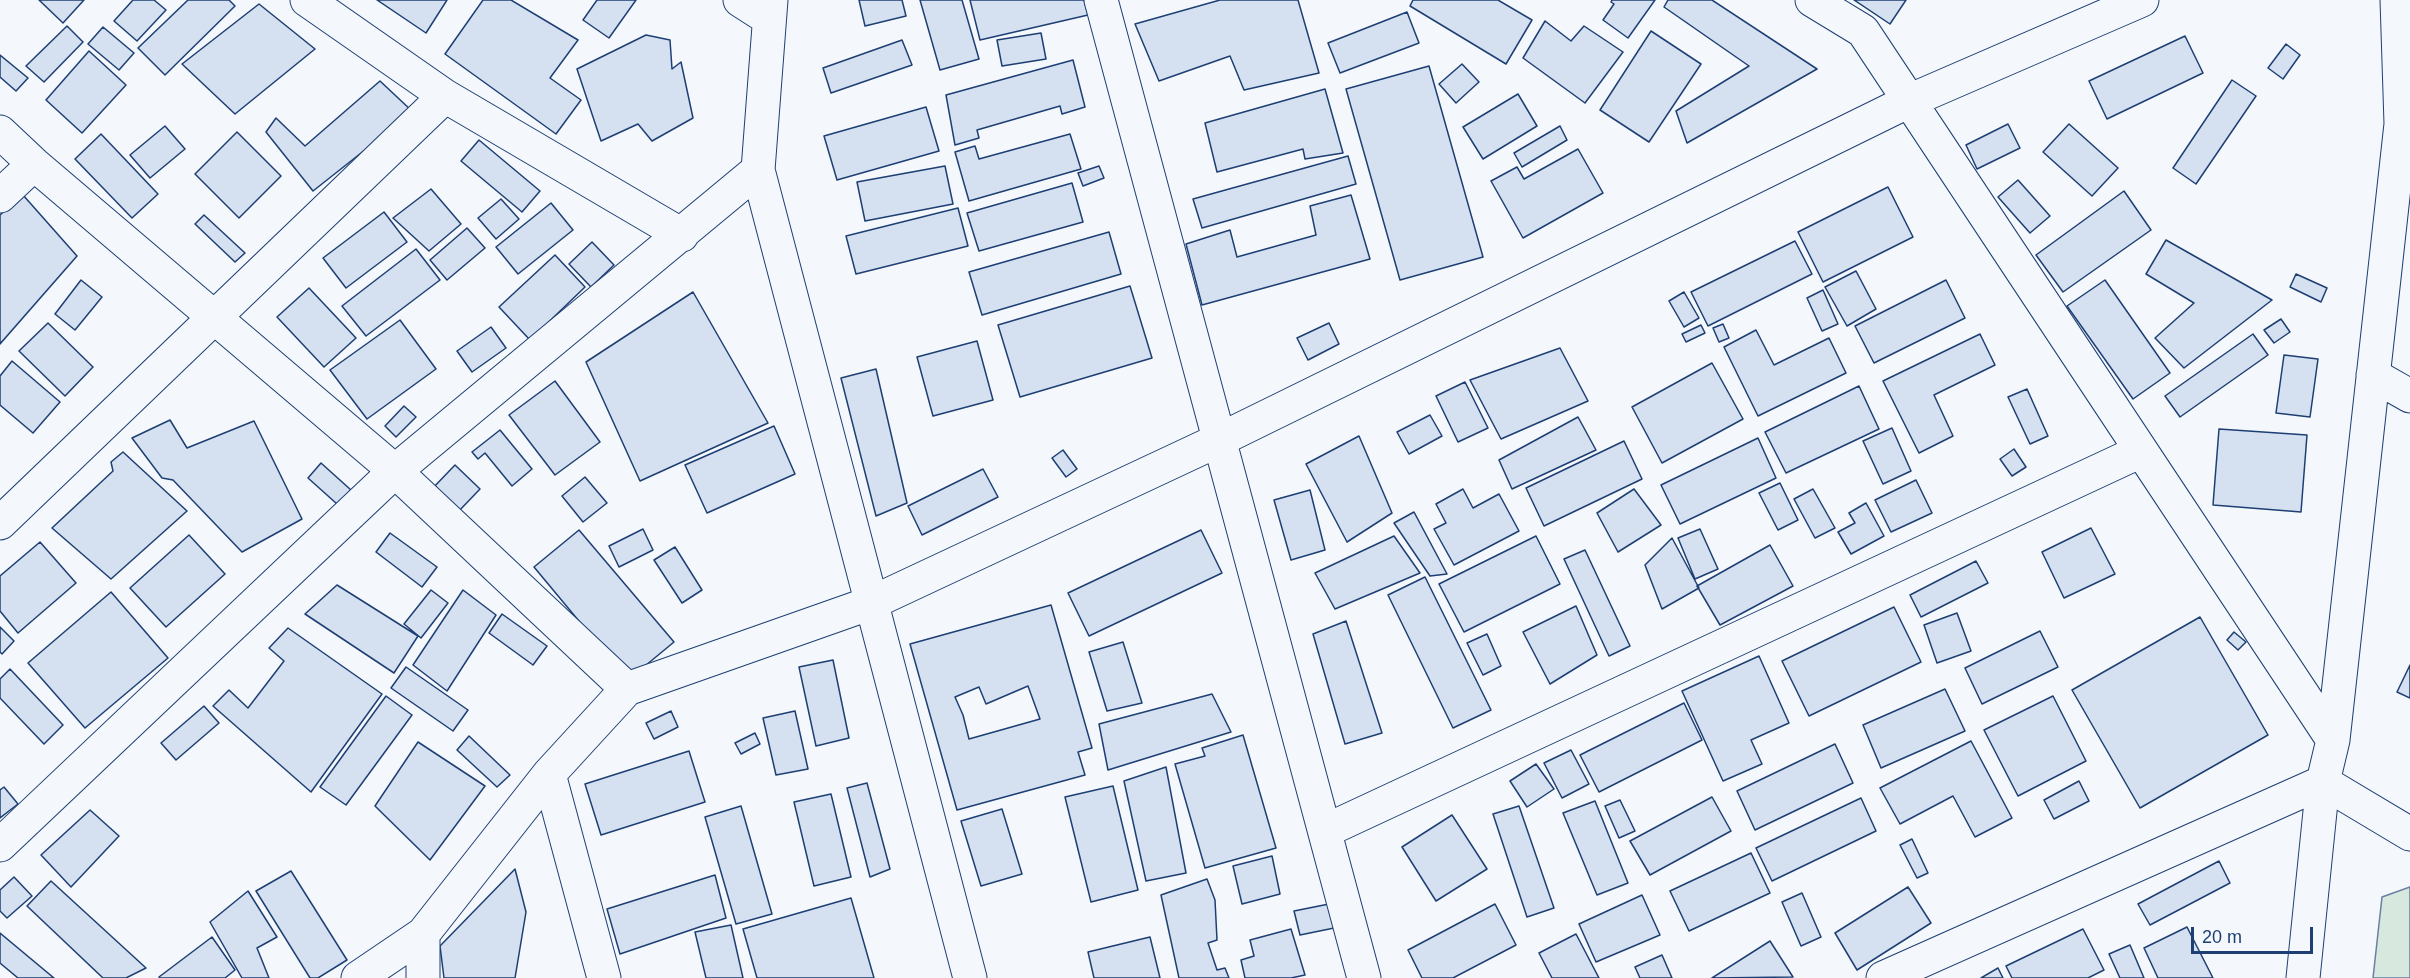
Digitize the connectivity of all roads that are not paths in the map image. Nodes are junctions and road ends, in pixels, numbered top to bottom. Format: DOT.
graph roads {
  1 [pos="308,0"];
  2 [pos="740,0"];
  3 [pos="1101,0"];
  4 [pos="1812,0"];
  5 [pos="2142,0"];
  6 [pos="2397,0"];
  7 [pos="769,9"];
  8 [pos="445,96"];
  9 [pos="1909,101"];
  10 [pos="0,132"];
  11 [pos="34,164"];
  12 [pos="758,170"];
  13 [pos="0,196"];
  14 [pos="682,235"];
  15 [pos="214,318"];
  16 [pos="2373,375"];
  17 [pos="2410,396"];
  18 [pos="1219,440"];
  19 [pos="2141,451"];
  20 [pos="395,471"];
  21 [pos="0,523"];
  22 [pos="870,603"];
  23 [pos="627,689"];
  24 [pos="2333,740"];
  25 [pos="549,774"];
  26 [pos="2323,782"];
  27 [pos="1325,831"];
  28 [pos="2410,834"];
  29 [pos="0,845"];
  30 [pos="423,934"];
  31 [pos="358,978"];
  32 [pos="423,978"];
  33 [pos="604,978"];
  34 [pos="970,978"];
  35 [pos="1364,978"];
  36 [pos="1883,978"];
  37 [pos="2303,978"];
  1 -- 8 [label="street"];
  2 -- 7 [label="street"];
  3 -- 18 [label="street"];
  4 -- 9 [label="street"];
  5 -- 9 [label="street"];
  6 -- 16 [label="street"];
  7 -- 12 [label="street"];
  8 -- 14 [label="street"];
  8 -- 15 [label="street"];
  9 -- 18 [label="street"];
  9 -- 19 [label="street"];
  10 -- 11 [label="street"];
  11 -- 13 [label="street"];
  11 -- 15 [label="street"];
  12 -- 14 [label="street"];
  12 -- 22 [label="street"];
  14 -- 20 [label="street"];
  15 -- 20 [label="street"];
  15 -- 21 [label="street"];
  16 -- 17 [label="street"];
  16 -- 24 [label="street"];
  18 -- 22 [label="street"];
  18 -- 27 [label="street"];
  19 -- 24 [label="street"];
  19 -- 27 [label="street"];
  20 -- 23 [label="street"];
  20 -- 29 [label="street"];
  22 -- 23 [label="street"];
  22 -- 34 [label="street"];
  23 -- 25 [label="street"];
  24 -- 26 [label="street"];
  25 -- 30 [label="street"];
  25 -- 33 [label="street"];
  26 -- 28 [label="street"];
  26 -- 36 [label="street"];
  26 -- 37 [label="street"];
  27 -- 35 [label="street"];
  30 -- 31 [label="street"];
  30 -- 32 [label="street"];
}
